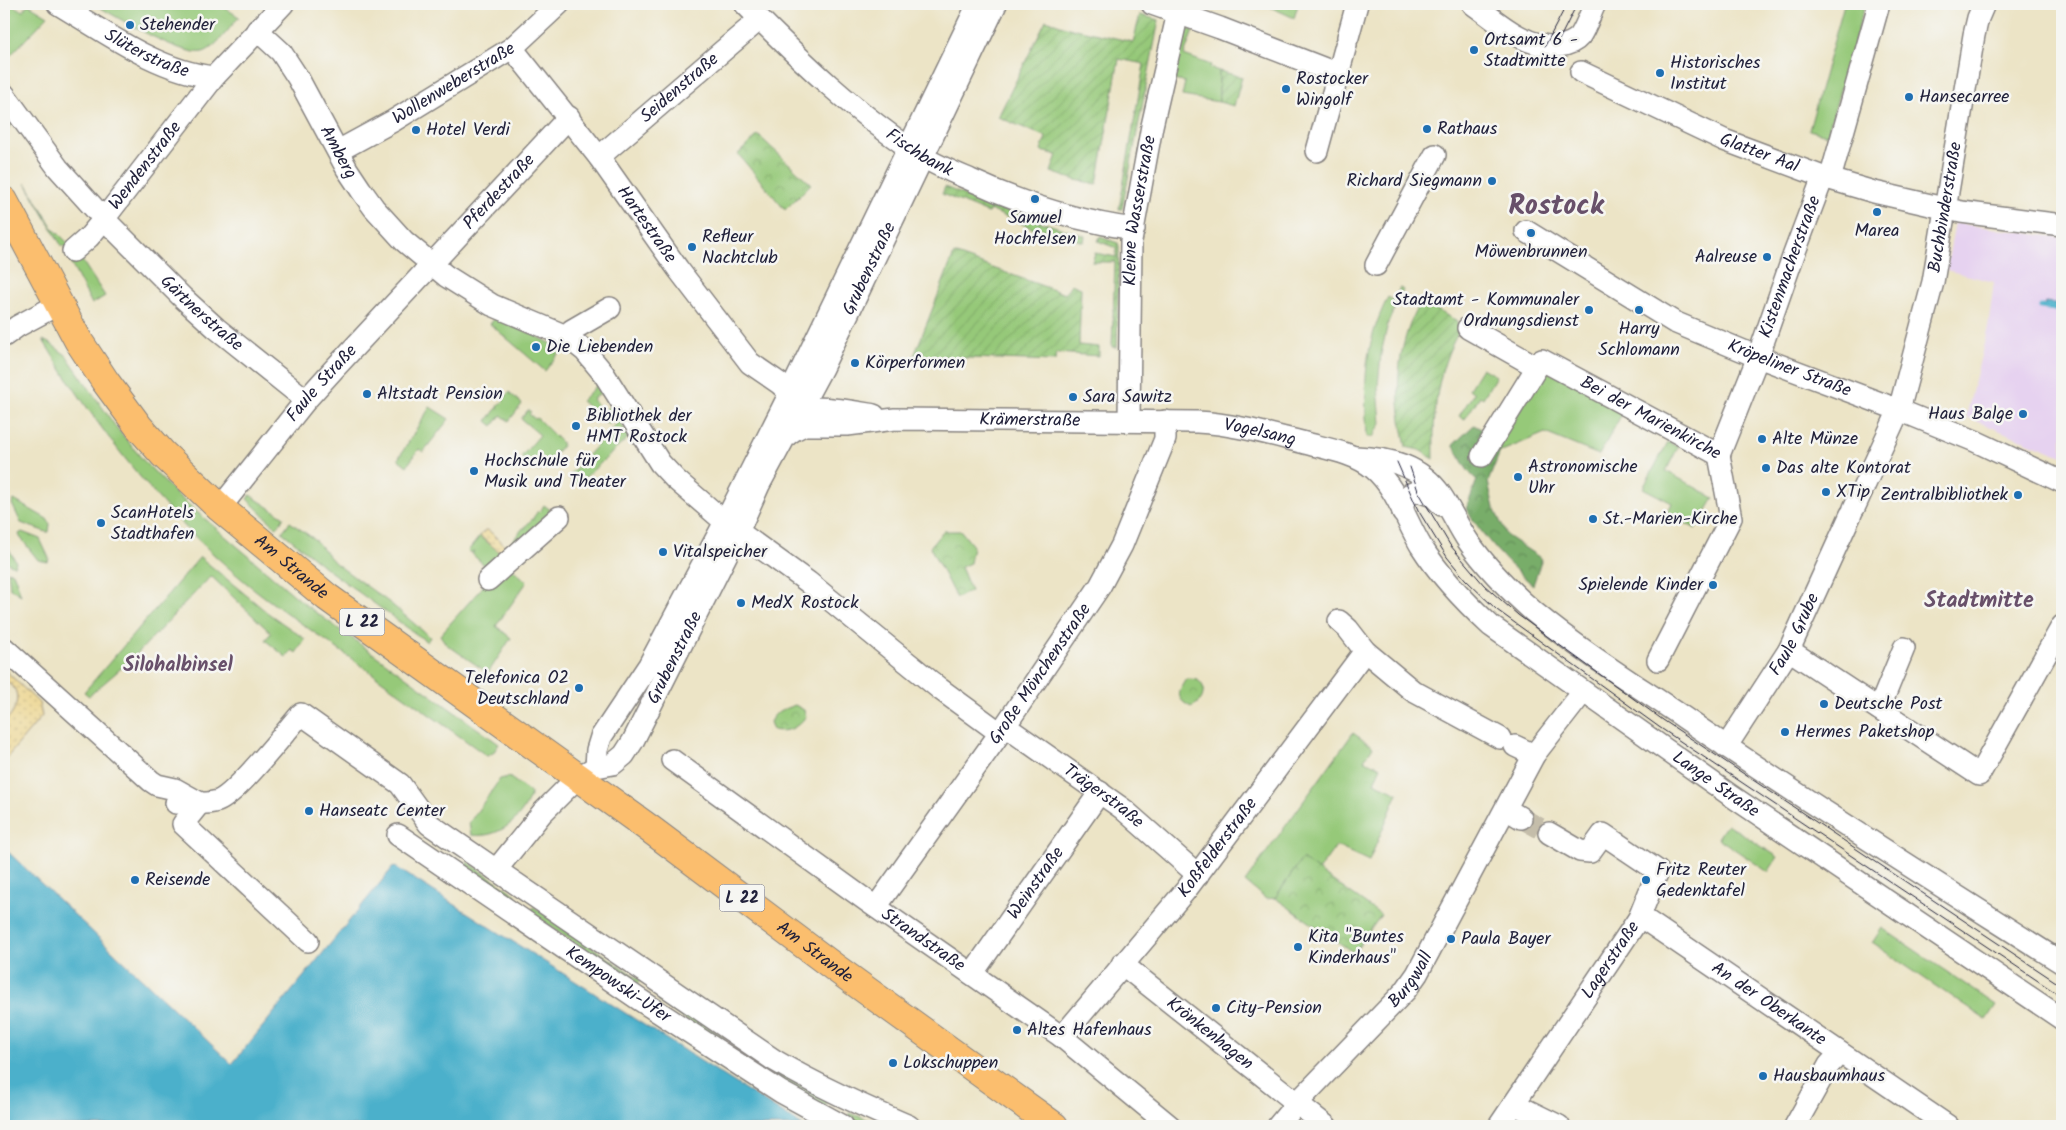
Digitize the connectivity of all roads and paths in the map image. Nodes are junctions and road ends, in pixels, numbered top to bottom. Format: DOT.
graph roads {
  1 [pos="58,4"];
  2 [pos="283,4"];
  3 [pos="559,4"];
  4 [pos="745,4"];
  5 [pos="978,4"];
  6 [pos="996,4"];
  7 [pos="1152,4"];
  8 [pos="1357,4"];
  9 [pos="1473,4"];
  10 [pos="1595,4"];
  11 [pos="1879,4"];
  12 [pos="1984,4"];
  13 [pos="1179,8"];
  14 [pos="760,19"];
  15 [pos="258,30"];
  16 [pos="512,48"];
  17 [pos="1581,72"];
  18 [pos="1338,74"];
  19 [pos="214,77"];
  20 [pos="4,94"];
  21 [pos="569,117"];
  22 [pos="338,151"];
  23 [pos="916,151"];
  24 [pos="1317,151"];
  25 [pos="1435,155"];
  26 [pos="599,156"];
  27 [pos="1827,175"];
  28 [pos="1948,200"];
  29 [pos="4,202"];
  30 [pos="104,219"];
  31 [pos="2062,226"];
  32 [pos="1134,229"];
  33 [pos="1526,231"];
  34 [pos="73,251"];
  35 [pos="430,265"];
  36 [pos="1376,265"];
  37 [pos="59,304"];
  38 [pos="610,308"];
  39 [pos="1468,328"];
  40 [pos="4,336"];
  41 [pos="566,336"];
  42 [pos="1758,357"];
  43 [pos="1537,367"];
  44 [pos="306,400"];
  45 [pos="795,402"];
  46 [pos="1899,410"];
  47 [pos="895,418"];
  48 [pos="1129,421"];
  49 [pos="1165,421"];
  50 [pos="818,425"];
  51 [pos="778,433"];
  52 [pos="1719,455"];
  53 [pos="1482,456"];
  54 [pos="1353,457"];
  55 [pos="2062,482"];
  56 [pos="220,508"];
  57 [pos="1449,512"];
  58 [pos="1403,513"];
  59 [pos="559,517"];
  60 [pos="736,530"];
  61 [pos="488,580"];
  62 [pos="1339,621"];
  63 [pos="2062,626"];
  64 [pos="4,648"];
  65 [pos="1904,648"];
  66 [pos="1789,650"];
  67 [pos="1365,651"];
  68 [pos="1658,660"];
  69 [pos="1583,692"];
  70 [pos="1879,709"];
  71 [pos="1002,729"];
  72 [pos="1726,747"];
  73 [pos="1534,755"];
  74 [pos="672,760"];
  75 [pos="587,772"];
  76 [pos="1100,792"];
  77 [pos="176,803"];
  78 [pos="200,803"];
  79 [pos="1549,833"];
  80 [pos="398,836"];
  81 [pos="496,870"];
  82 [pos="1198,875"];
  83 [pos="876,907"];
  84 [pos="1639,918"];
  85 [pos="308,941"];
  86 [pos="2062,963"];
  87 [pos="1122,964"];
  88 [pos="972,974"];
  89 [pos="2062,1019"];
  90 [pos="1062,1037"];
  91 [pos="1840,1053"];
  92 [pos="1297,1103"];
  93 [pos="1514,1104"];
  94 [pos="843,1126"];
  95 [pos="909,1126"];
  96 [pos="1054,1126"];
  97 [pos="1170,1126"];
  98 [pos="1278,1126"];
  99 [pos="1326,1126"];
  100 [pos="1499,1126"];
  101 [pos="1559,1126"];
  102 [pos="1795,1126"];
  103 [pos="1948,1126"];
  1 -- 19 [label="street, Slüterstraße"];
  2 -- 15 [label="street, Wendenstraße"];
  3 -- 16 [label="street, Wollenweberstraße"];
  4 -- 14 [label="street, Fischbank"];
  5 -- 23 [label="street, Grubenstraße"];
  6 -- 23 [label="street, Grubenstraße"];
  7 -- 13 [label="street"];
  8 -- 18 [label="street"];
  9 -- 10 [label="street"];
  11 -- 27 [label="street, Kistenmacherstraße"];
  12 -- 28 [label="street, Buchbinderstraße"];
  13 -- 18 [label="street"];
  13 -- 32 [label="street, Kleine Wasserstraße"];
  14 -- 23 [label="street, Fischbank"];
  14 -- 26 [label="street, Seidenstraße"];
  15 -- 19 [label="street, Wendenstraße"];
  15 -- 22 [label="street, Amberg"];
  16 -- 21 [label="street, Hartestraße"];
  16 -- 22 [label="street, Wollenweberstraße"];
  17 -- 27 [label="street, Glatter Aal"];
  18 -- 24 [label="street"];
  19 -- 30 [label="street, Wendenstraße"];
  20 -- 30 [label="street, Gärtnerstraße"];
  21 -- 26 [label="street, Hartestraße"];
  21 -- 35 [label="street, Pferdestraße"];
  22 -- 35 [label="street, Amberg"];
  23 -- 32 [label="street, Fischbank"];
  23 -- 45 [label="street, Grubenstraße"];
  25 -- 36 [label="street"];
  26 -- 45 [label="street, Hartestraße"];
  27 -- 28 [label="street, Glatter Aal"];
  27 -- 42 [label="street, Kistenmacherstraße"];
  28 -- 31 [label="street, Glatter Aal"];
  28 -- 46 [label="street, Buchbinderstraße"];
  29 -- 37 [label="main road, Am Strande / L 22"];
  30 -- 34 [label="street, Wendenstraße"];
  30 -- 44 [label="street, Gärtnerstraße"];
  32 -- 48 [label="street, Kleine Wasserstraße"];
  33 -- 42 [label="street, Kröpeliner Straße"];
  35 -- 41 [label="street, Amberg"];
  35 -- 44 [label="street, Faule Straße"];
  37 -- 40 [label="street"];
  37 -- 56 [label="main road, Am Strande / L 22"];
  38 -- 41 [label="street"];
  39 -- 43 [label="street, Bei der Marienkirche"];
  41 -- 60 [label="street, Amberg"];
  42 -- 46 [label="street, Kröpeliner Straße"];
  42 -- 52 [label="street, Kistenmacherstraße"];
  43 -- 52 [label="street, Bei der Marienkirche"];
  43 -- 53 [label="street"];
  44 -- 56 [label="street, Faule Straße"];
  45 -- 47 [label="street, Krämerstraße"];
  45 -- 50 [label="street, Hartestraße"];
  45 -- 51 [label="street, Grubenstraße"];
  46 -- 55 [label="street, Kröpeliner Straße"];
  46 -- 66 [label="street, Faule Grube"];
  47 -- 48 [label="street, Krämerstraße"];
  47 -- 50 [label="street, Krämerstraße"];
  48 -- 49 [label="street, Krämerstraße"];
  49 -- 54 [label="street, Vogelsang"];
  49 -- 71 [label="street, Große Mönchenstraße"];
  50 -- 51 [label="street, Krämerstraße"];
  51 -- 60 [label="street, Grubenstraße"];
  52 -- 68 [label="street, Bei der Marienkirche"];
  54 -- 57 [label="street, Lange Straße"];
  54 -- 58 [label="street, Lange Straße"];
  56 -- 75 [label="main road, Am Strande / L 22"];
  57 -- 58 [label="street, Lange Straße"];
  57 -- 72 [label="street, Lange Straße"];
  58 -- 69 [label="street, Lange Straße"];
  59 -- 61 [label="street"];
  60 -- 71 [label="street, Trägerstraße"];
  60 -- 75 [label="street, Grubenstraße"];
  60 -- 75 [label="street, Grubenstraße"];
  62 -- 67 [label="street"];
  63 -- 70 [label="street"];
  64 -- 78 [label="street"];
  65 -- 70 [label="street"];
  66 -- 70 [label="street"];
  66 -- 72 [label="street, Faule Grube"];
  67 -- 73 [label="street"];
  67 -- 82 [label="street, Koßfelderstraße"];
  69 -- 73 [label="street, Burgwall"];
  69 -- 89 [label="street, Lange Straße"];
  71 -- 76 [label="street, Trägerstraße"];
  71 -- 83 [label="street, Große Mönchenstraße"];
  72 -- 86 [label="street, Lange Straße"];
  73 -- 92 [label="street, Burgwall"];
  74 -- 83 [label="street, Strandstraße"];
  75 -- 81 [label="street"];
  75 -- 96 [label="main road, Am Strande / L 22"];
  76 -- 82 [label="street, Trägerstraße"];
  76 -- 88 [label="street, Weinstraße"];
  77 -- 78 [label="street"];
  78 -- 81 [label="street"];
  78 -- 85 [label="street"];
  79 -- 84 [label="street, Lagerstraße"];
  80 -- 94 [label="street, Kempowski-Ufer"];
  81 -- 95 [label="street, Kempowski-Ufer"];
  82 -- 87 [label="street, Koßfelderstraße"];
  83 -- 88 [label="street, Strandstraße"];
  84 -- 91 [label="street, An der Oberkante"];
  84 -- 93 [label="street, Lagerstraße"];
  87 -- 90 [label="street, Koßfelderstraße"];
  87 -- 92 [label="street, Krönkenhagen"];
  88 -- 90 [label="street, Strandstraße"];
  90 -- 97 [label="street, Strandstraße"];
  91 -- 102 [label="street"];
  91 -- 103 [label="street, An der Oberkante"];
  92 -- 98 [label="street, Burgwall"];
  92 -- 99 [label="street, Krönkenhagen"];
  93 -- 100 [label="street, Lagerstraße"];
  93 -- 101 [label="street"];
}
